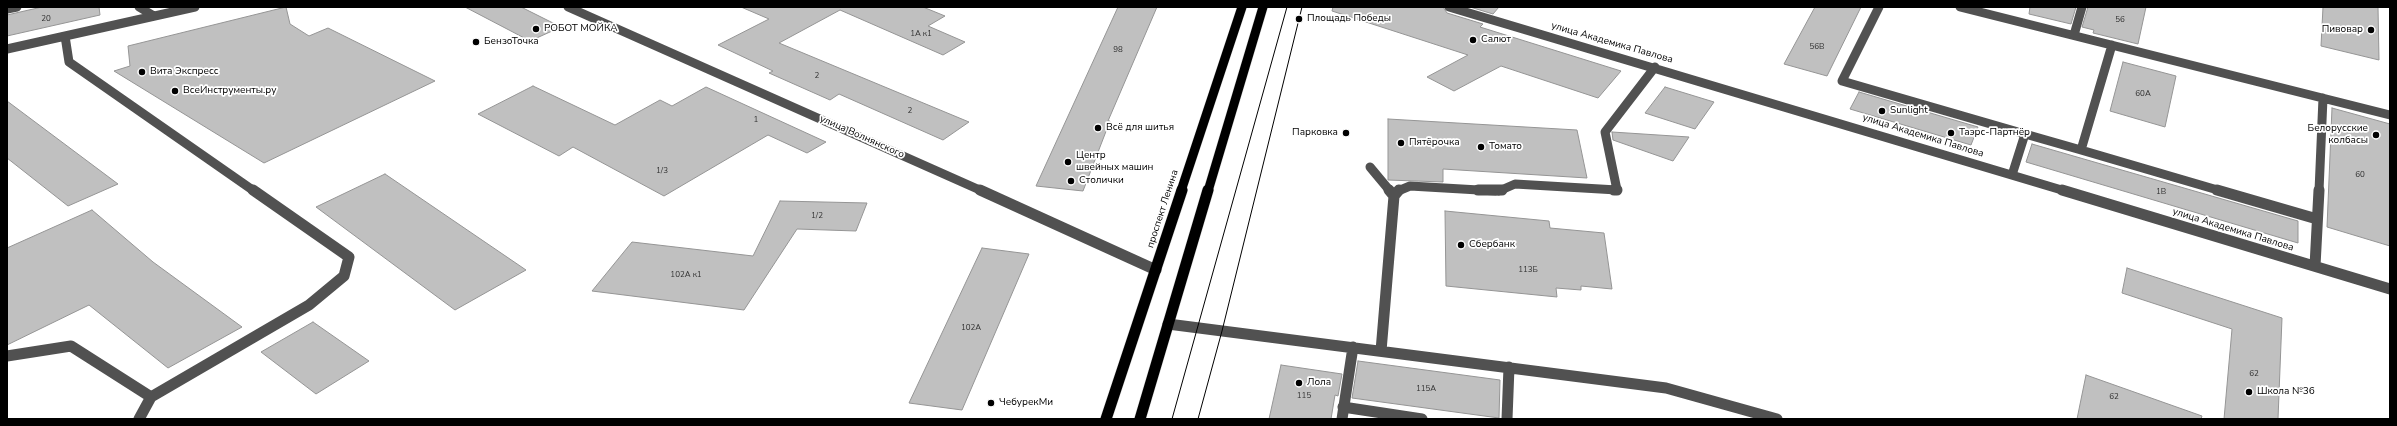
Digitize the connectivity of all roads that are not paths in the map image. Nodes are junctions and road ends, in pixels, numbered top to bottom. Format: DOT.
graph roads {
  1 [pos="17,7"];
  2 [pos="139,7"];
  3 [pos="194,7"];
  4 [pos="568,7"];
  5 [pos="1242,7"];
  6 [pos="1263,7"];
  7 [pos="1449,7"];
  8 [pos="1879,7"];
  9 [pos="1960,7"];
  10 [pos="2082,7"];
  11 [pos="7,9"];
  12 [pos="154,16"];
  13 [pos="2074,35"];
  14 [pos="65,36"];
  15 [pos="2112,45"];
  16 [pos="7,49"];
  17 [pos="1655,67"];
  18 [pos="2323,98"];
  19 [pos="2390,115"];
  20 [pos="2025,134"];
  21 [pos="2081,150"];
  22 [pos="1370,167"];
  23 [pos="2012,175"];
  24 [pos="1394,196"];
  25 [pos="2317,218"];
  26 [pos="2315,266"];
  27 [pos="1156,270"];
  28 [pos="2390,289"];
  29 [pos="1168,324"];
  30 [pos="1353,347"];
  31 [pos="1381,351"];
  32 [pos="7,356"];
  33 [pos="1509,367"];
  34 [pos="151,396"];
  35 [pos="1343,413"];
  36 [pos="139,419"];
  37 [pos="1106,419"];
  38 [pos="1140,419"];
  39 [pos="1422,419"];
  40 [pos="1507,419"];
  41 [pos="1777,419"];
  1 -- 11 [label="street"];
  2 -- 12 [label="street"];
  3 -- 12 [label="street"];
  4 -- 27 [label="street, улица Волнянского"];
  5 -- 27 [label="main road, проспект Ленина"];
  6 -- 29 [label="main road"];
  7 -- 17 [label="street, улица Академика Павлова"];
  8 -- 20 [label="street"];
  9 -- 13 [label="street"];
  10 -- 13 [label="street"];
  12 -- 14 [label="street"];
  13 -- 15 [label="street"];
  14 -- 16 [label="street"];
  14 -- 34 [label="street"];
  15 -- 18 [label="street"];
  15 -- 21 [label="street"];
  17 -- 23 [label="street, улица Академика Павлова"];
  17 -- 24 [label="street"];
  18 -- 19 [label="street"];
  18 -- 25 [label="street"];
  20 -- 21 [label="street"];
  20 -- 23 [label="street"];
  21 -- 25 [label="street"];
  22 -- 24 [label="street"];
  23 -- 26 [label="street, улица Академика Павлова"];
  24 -- 31 [label="street"];
  25 -- 26 [label="street"];
  26 -- 28 [label="street, улица Академика Павлова"];
  27 -- 37 [label="main road, проспект Ленина"];
  29 -- 30 [label="street"];
  29 -- 38 [label="main road"];
  30 -- 31 [label="street"];
  30 -- 35 [label="street"];
  31 -- 33 [label="street"];
  32 -- 34 [label="street"];
  33 -- 40 [label="street"];
  33 -- 41 [label="street"];
  34 -- 36 [label="street"];
  35 -- 39 [label="street"];
}
